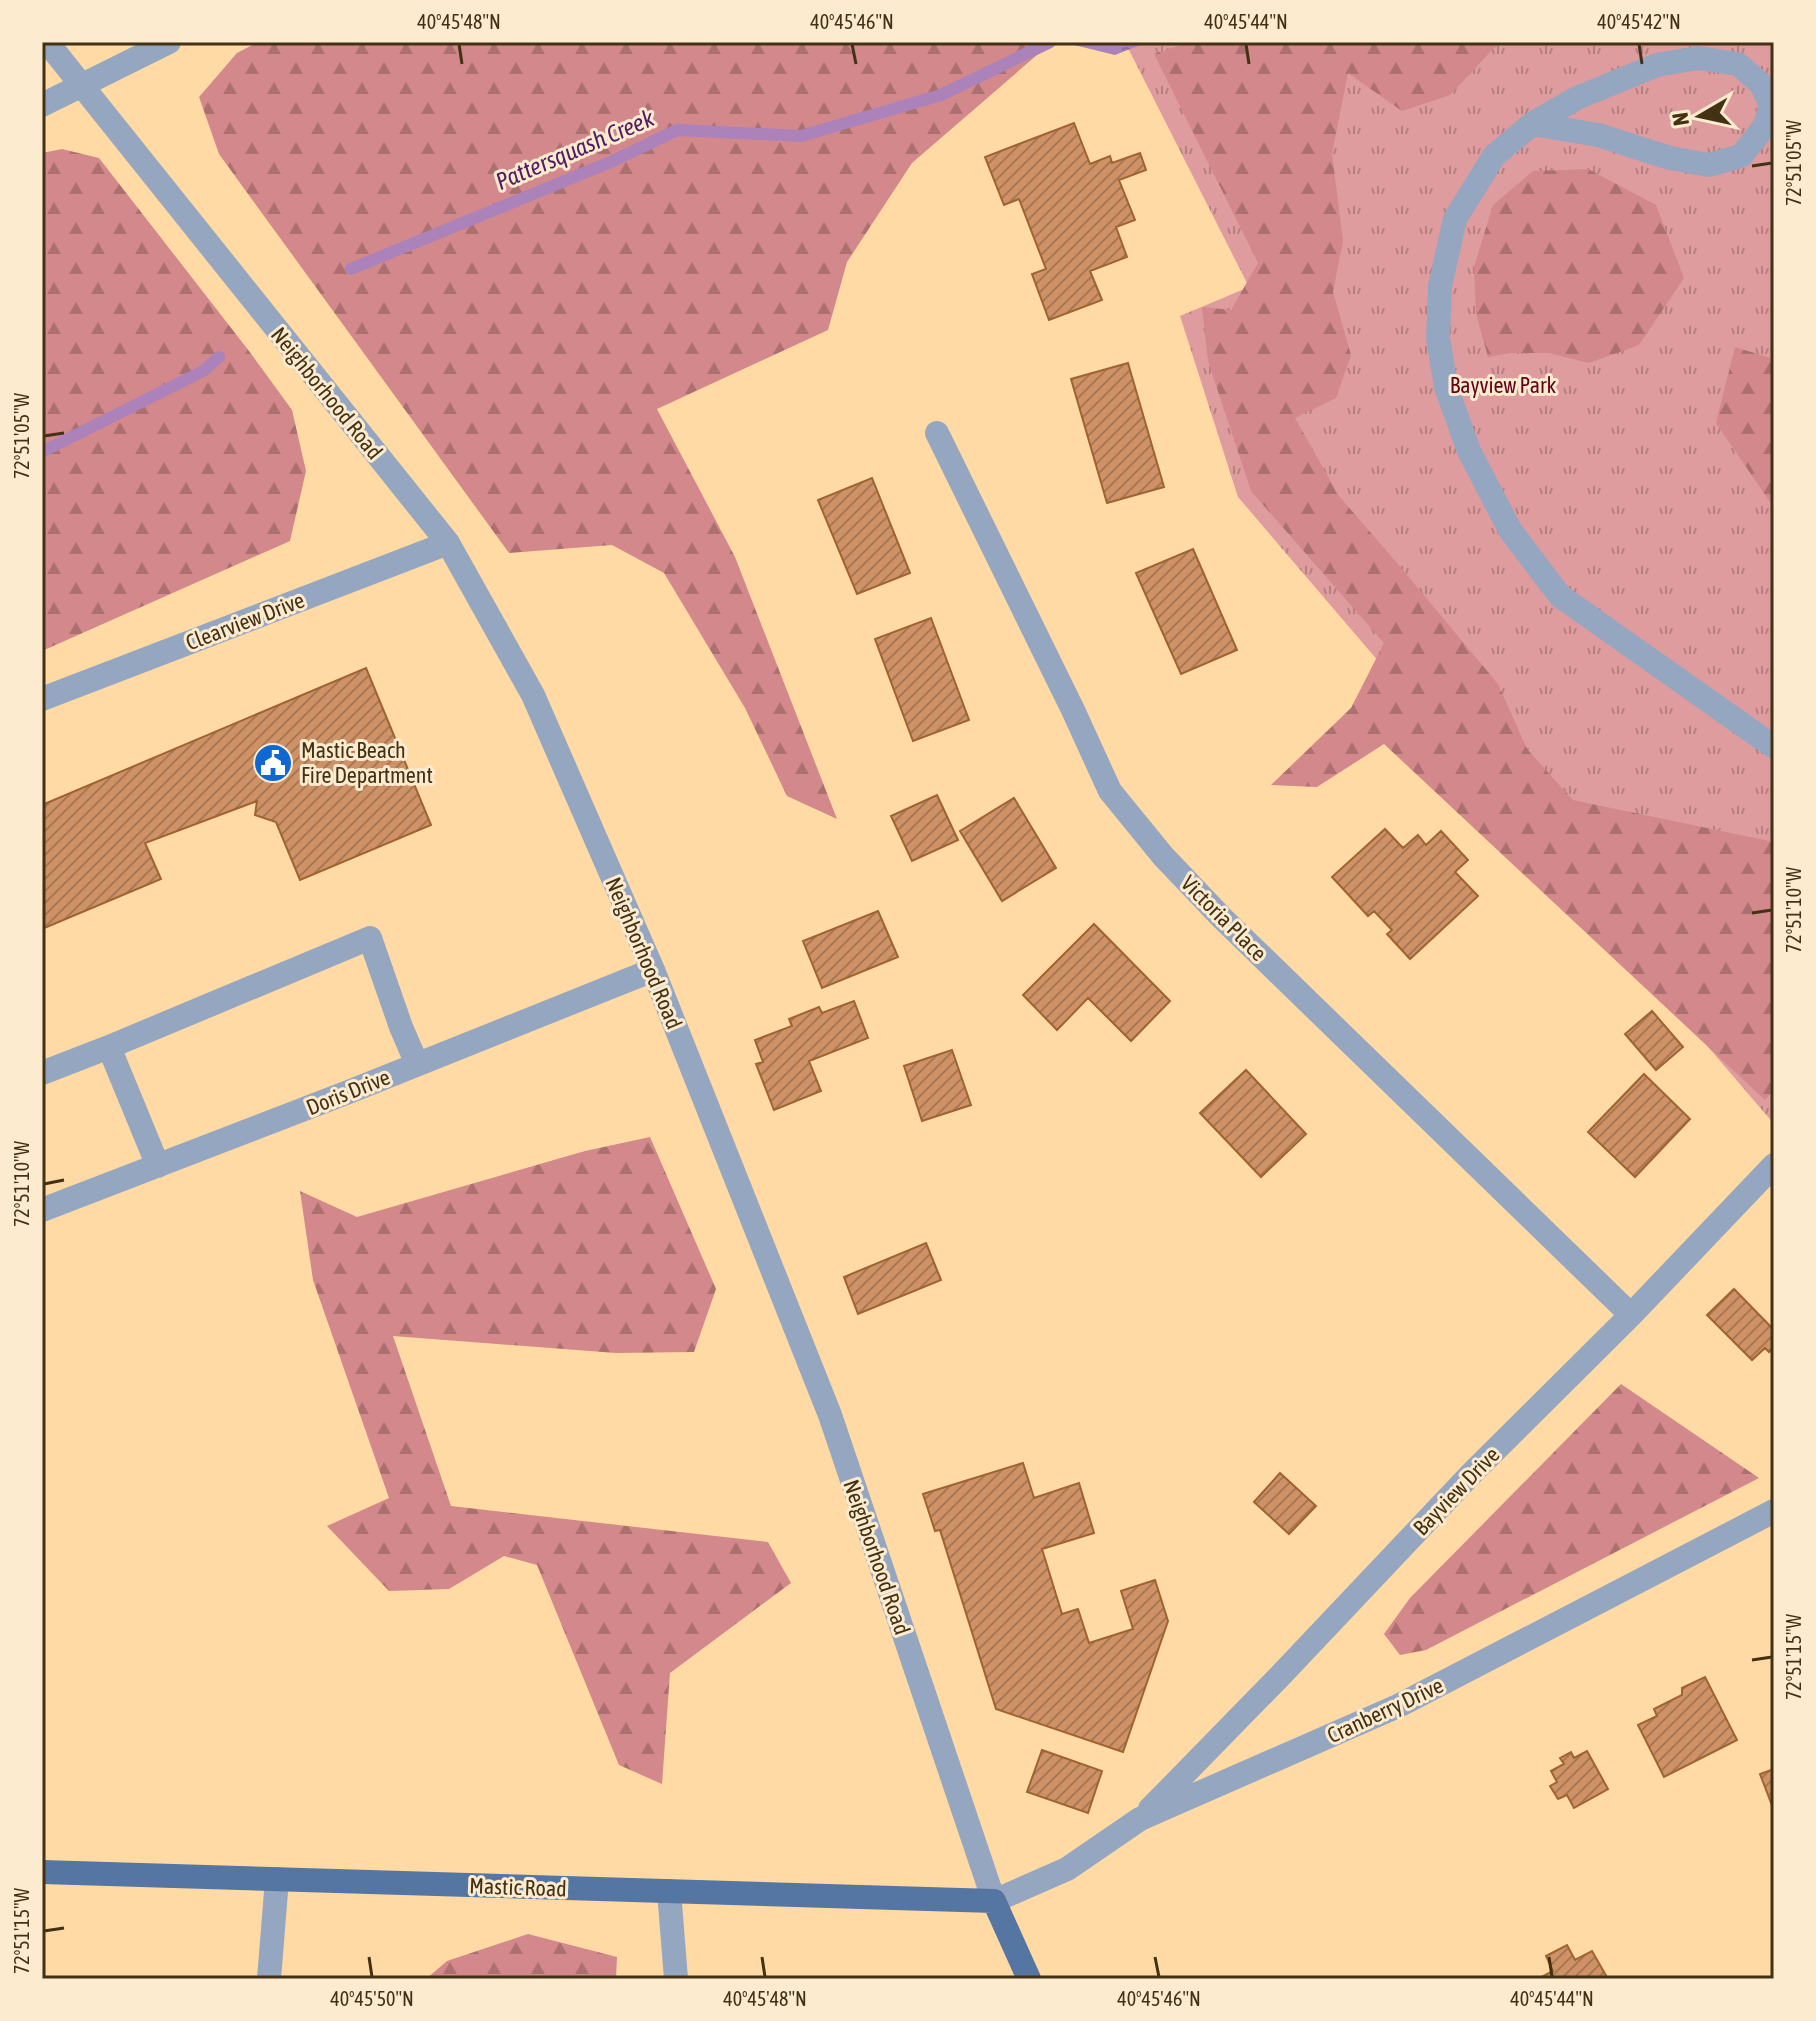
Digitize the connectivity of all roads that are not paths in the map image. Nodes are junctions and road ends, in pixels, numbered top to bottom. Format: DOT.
graph roads {
  1 [pos="47,42"];
  2 [pos="169,42"];
  3 [pos="81,85"];
  4 [pos="42,105"];
  5 [pos="1532,124"];
  6 [pos="937,433"];
  7 [pos="448,543"];
  8 [pos="42,699"];
  9 [pos="1774,747"];
  10 [pos="653,970"];
  11 [pos="109,1047"];
  12 [pos="417,1064"];
  13 [pos="42,1073"];
  14 [pos="1774,1165"];
  15 [pos="158,1166"];
  16 [pos="42,1210"];
  17 [pos="1631,1315"];
  18 [pos="1774,1511"];
  19 [pos="1140,1819"];
  20 [pos="42,1872"];
  21 [pos="277,1879"];
  22 [pos="669,1891"];
  23 [pos="994,1901"];
  24 [pos="269,1979"];
  25 [pos="676,1979"];
  26 [pos="1029,1979"];
  1 -- 3 [label="street, Neighborhood Road"];
  2 -- 3 [label="street"];
  3 -- 4 [label="street"];
  3 -- 7 [label="street, Neighborhood Road"];
  5 -- 5 [label="street"];
  5 -- 9 [label="street"];
  6 -- 17 [label="street, Victoria Place"];
  7 -- 8 [label="street, Clearview Drive"];
  7 -- 10 [label="street, Neighborhood Road"];
  10 -- 12 [label="street, Doris Drive"];
  10 -- 23 [label="street, Neighborhood Road"];
  11 -- 12 [label="street"];
  11 -- 13 [label="street"];
  11 -- 15 [label="street"];
  12 -- 15 [label="street, Doris Drive"];
  14 -- 17 [label="street, Bayview Drive"];
  15 -- 16 [label="street, Doris Drive"];
  17 -- 19 [label="street, Bayview Drive"];
  18 -- 19 [label="street, Cranberry Drive"];
  19 -- 23 [label="street, Cranberry Drive"];
  20 -- 21 [label="main road, Mastic Road"];
  21 -- 22 [label="main road, Mastic Road"];
  21 -- 24 [label="street"];
  22 -- 23 [label="main road, Mastic Road"];
  22 -- 25 [label="street"];
  23 -- 26 [label="main road, Neighborhood Road"];
}
